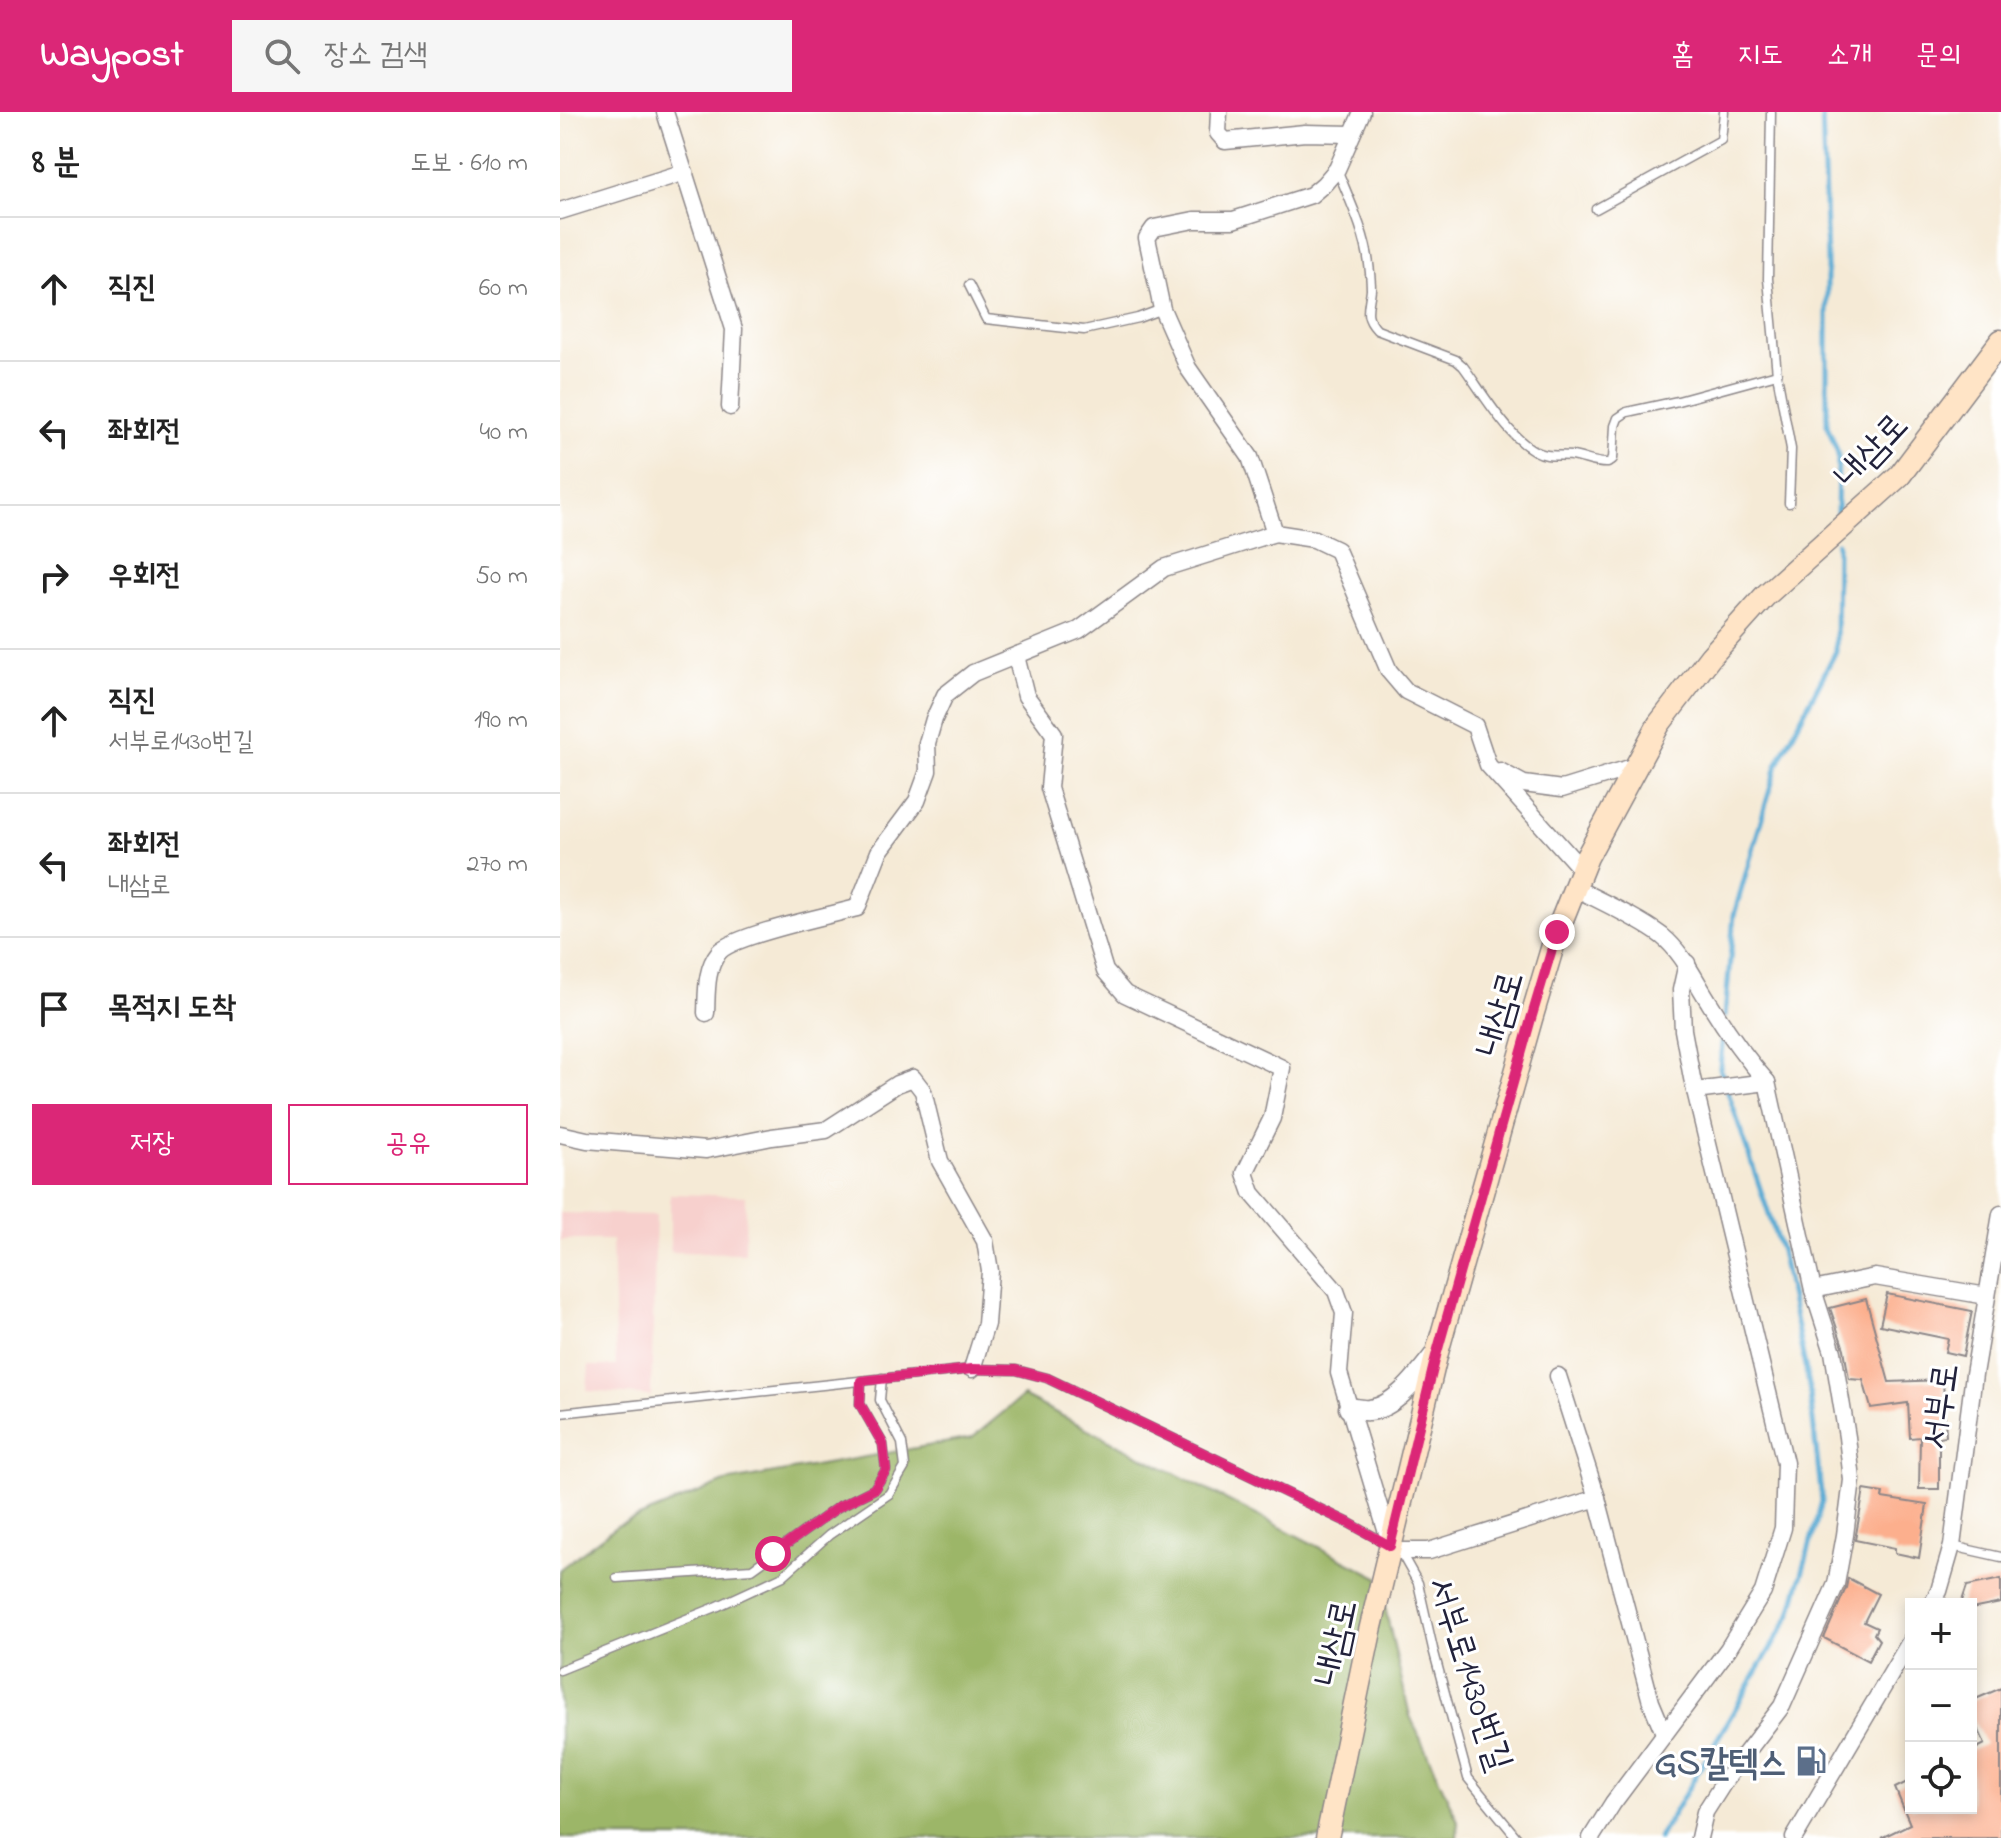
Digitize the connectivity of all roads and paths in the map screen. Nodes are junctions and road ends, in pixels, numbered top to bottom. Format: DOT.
graph roads {
  1 [pos="665,112"];
  2 [pos="1219,112"];
  3 [pos="1362,112"];
  4 [pos="1724,112"];
  5 [pos="1771,112"];
  6 [pos="1352,134"];
  7 [pos="1337,169"];
  8 [pos="685,172"];
  9 [pos="1596,209"];
  10 [pos="560,211"];
  11 [pos="969,285"];
  12 [pos="1162,309"];
  13 [pos="2001,341"];
  14 [pos="1777,374"];
  15 [pos="730,407"];
  16 [pos="1789,503"];
  17 [pos="1275,533"];
  18 [pos="1016,656"];
  19 [pos="1488,765"];
  20 [pos="1636,766"];
  21 [pos="1579,879"];
  22 [pos="1687,963"];
  23 [pos="706,1013"];
  24 [pos="1761,1083"];
  25 [pos="1695,1091"];
  26 [pos="560,1134"];
  27 [pos="2001,1214"];
  28 [pos="1813,1290"];
  29 [pos="1987,1296"];
  30 [pos="1437,1352"];
  31 [pos="972,1369"];
  32 [pos="1558,1376"];
  33 [pos="882,1378"];
  34 [pos="861,1381"];
  35 [pos="1349,1408"];
  36 [pos="560,1413"];
  37 [pos="1597,1498"];
  38 [pos="1952,1546"];
  39 [pos="1395,1549"];
  40 [pos="2001,1557"];
  41 [pos="617,1578"];
  42 [pos="1935,1598"];
  43 [pos="1905,1650"];
  44 [pos="560,1670"];
  45 [pos="1664,1733"];
  46 [pos="1327,1838"];
  47 [pos="1517,1838"];
  48 [pos="1591,1838"];
  49 [pos="1699,1838"];
  50 [pos="1794,1838"];
  1 -- 8 [label="street"];
  2 -- 6 [label="street"];
  3 -- 6 [label="street"];
  4 -- 9 [label="lane"];
  5 -- 14 [label="lane"];
  6 -- 7 [label="street"];
  7 -- 12 [label="street"];
  7 -- 14 [label="lane"];
  8 -- 10 [label="street"];
  8 -- 15 [label="street"];
  11 -- 12 [label="lane"];
  12 -- 17 [label="street"];
  13 -- 20 [label="main road, 내삼로"];
  14 -- 16 [label="lane"];
  17 -- 18 [label="street"];
  17 -- 19 [label="street"];
  18 -- 23 [label="street"];
  18 -- 35 [label="street"];
  19 -- 20 [label="street"];
  19 -- 21 [label="street"];
  20 -- 21 [label="main road, 내삼로"];
  21 -- 22 [label="street"];
  21 -- 30 [label="main road, 내삼로"];
  22 -- 24 [label="street"];
  22 -- 25 [label="street"];
  24 -- 25 [label="street"];
  24 -- 28 [label="street"];
  25 -- 45 [label="street"];
  26 -- 31 [label="street"];
  27 -- 29 [label="street, 서부로"];
  28 -- 29 [label="street"];
  28 -- 49 [label="street"];
  29 -- 38 [label="street, 서부로"];
  30 -- 35 [label="street"];
  30 -- 39 [label="main road, 내삼로"];
  31 -- 33 [label="lane, 서부로1430번길"];
  31 -- 39 [label="lane, 서부로1430번길"];
  32 -- 37 [label="street"];
  33 -- 34 [label="lane, 서부로1430번길"];
  33 -- 44 [label="lane"];
  34 -- 36 [label="lane, 서부로1430번길"];
  34 -- 41 [label="lane"];
  35 -- 39 [label="street"];
  37 -- 39 [label="street"];
  37 -- 45 [label="street"];
  38 -- 40 [label="lane"];
  38 -- 42 [label="street, 서부로"];
  39 -- 46 [label="main road, 내삼로"];
  39 -- 47 [label="lane, 서부로1430번길"];
  43 -- 50 [label="street"];
  45 -- 48 [label="street"];
}
